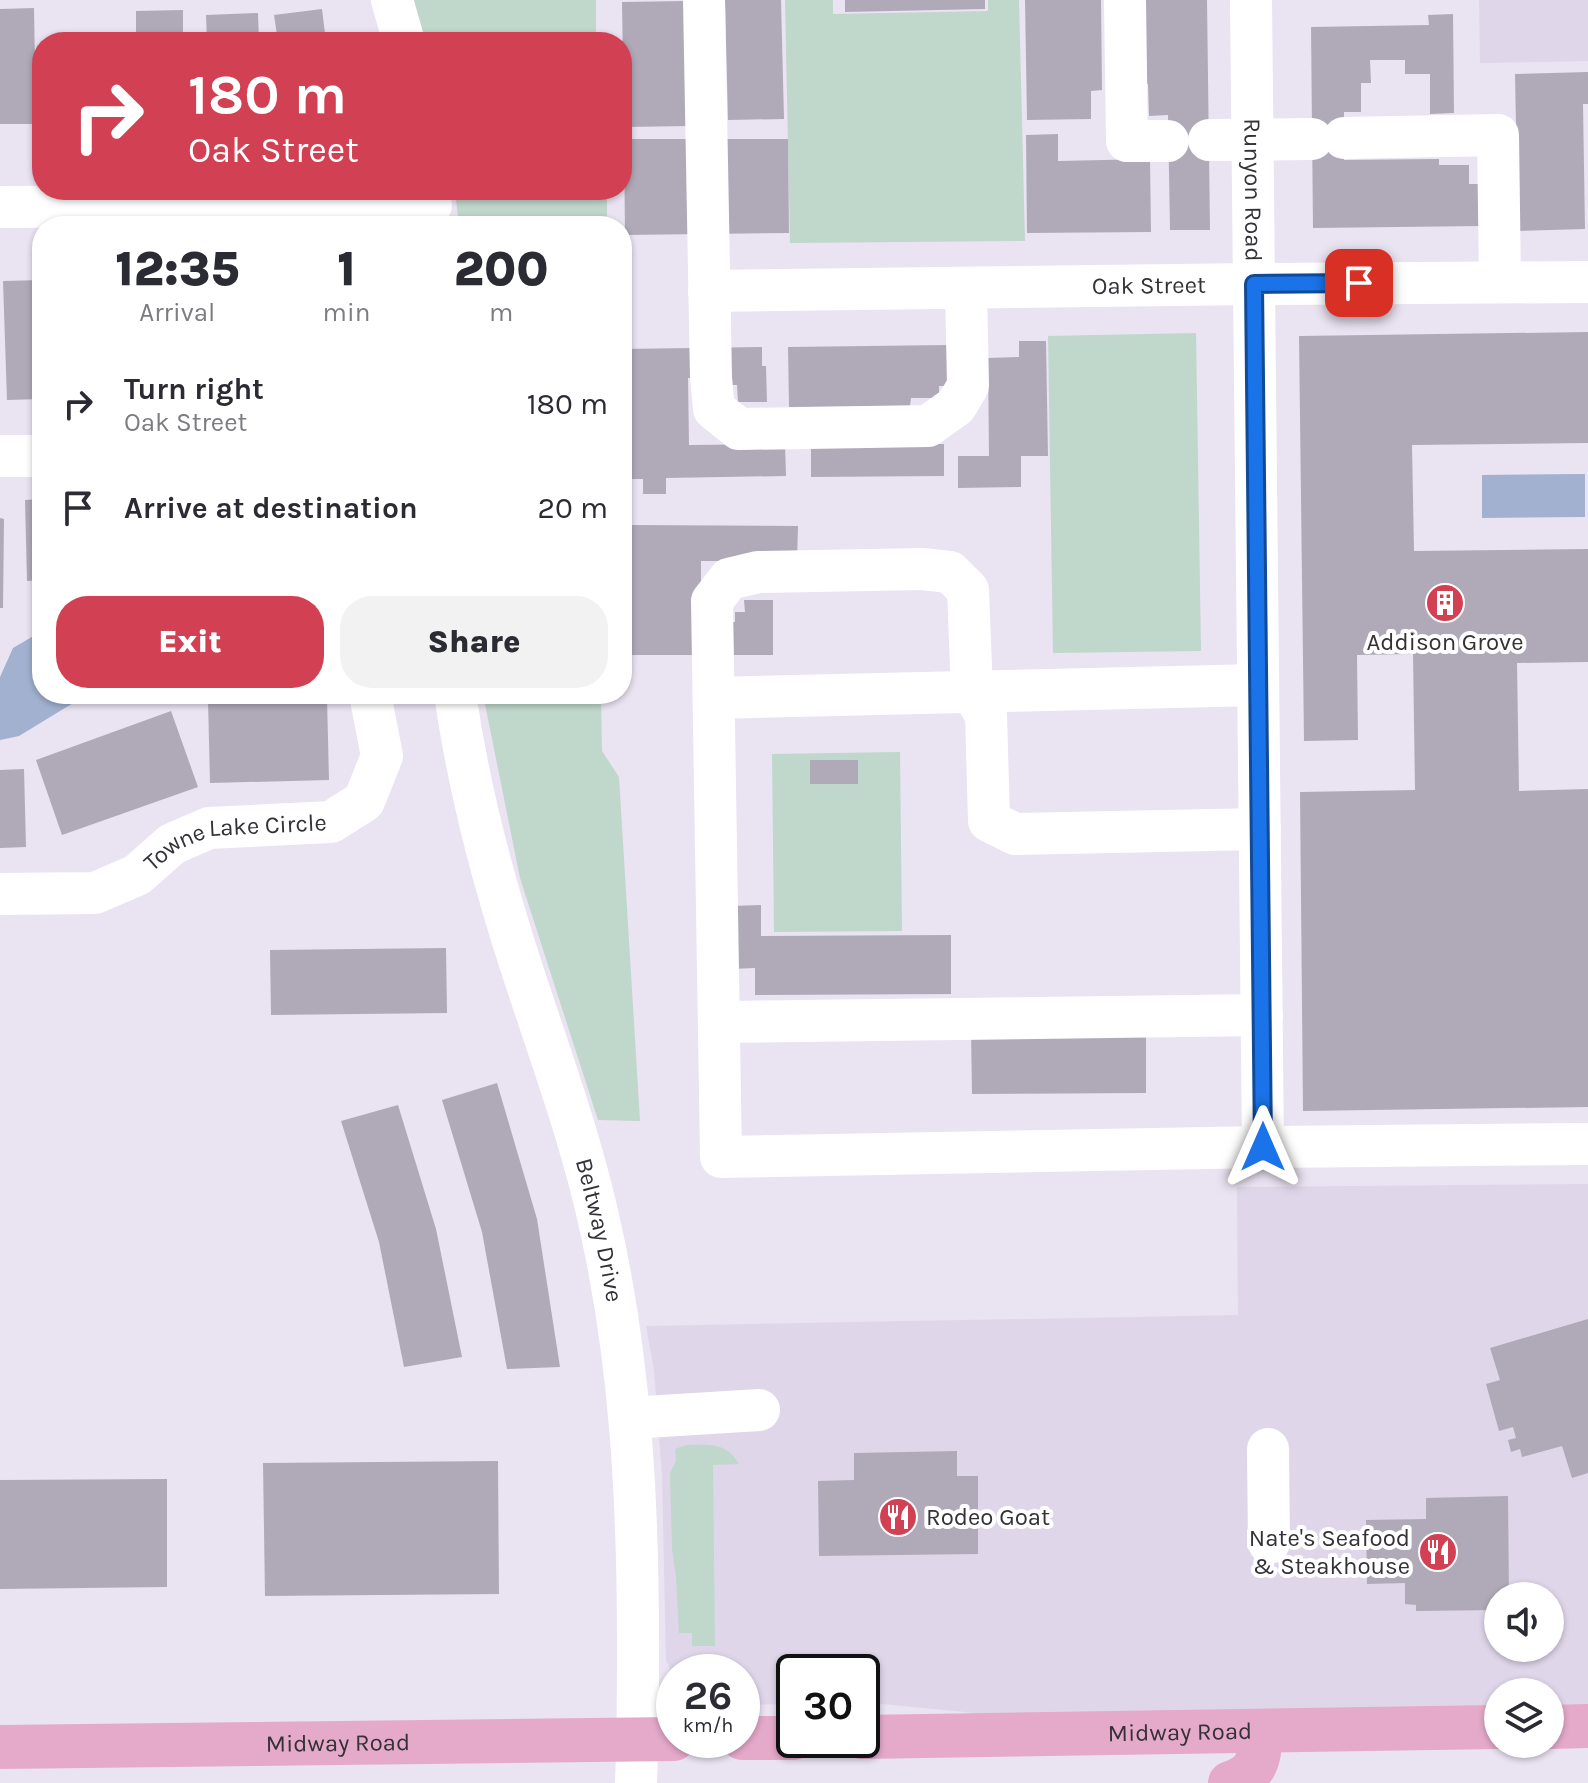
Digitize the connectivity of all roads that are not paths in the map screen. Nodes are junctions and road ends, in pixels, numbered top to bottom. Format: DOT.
graph roads {
  1 [pos="392,0"];
  2 [pos="704,0"];
  3 [pos="1125,0"];
  4 [pos="1251,0"];
  5 [pos="401,32"];
  6 [pos="1209,140"];
  7 [pos="1252,140"];
  8 [pos="1168,141"];
  9 [pos="0,207"];
  10 [pos="432,207"];
  11 [pos="1500,282"];
  12 [pos="1588,282"];
  13 [pos="1254,284"];
  14 [pos="966,288"];
  15 [pos="709,291"];
  16 [pos="0,456"];
  17 [pos="32,456"];
  18 [pos="1258,685"];
  19 [pos="972,692"];
  20 [pos="714,698"];
  21 [pos="372,704"];
  22 [pos="457,704"];
  23 [pos="1260,829"];
  24 [pos="0,894"];
  25 [pos="1262,1015"];
  26 [pos="720,1022"];
  27 [pos="1588,1144"];
  28 [pos="1263,1147"];
  29 [pos="759,1410"];
  30 [pos="630,1418"];
  31 [pos="1268,1449"];
  32 [pos="1269,1543"];
  33 [pos="1588,1726"];
  34 [pos="1484,1727"];
  35 [pos="1564,1727"];
  36 [pos="1261,1731"];
  37 [pos="880,1737"];
  38 [pos="656,1739"];
  39 [pos="0,1747"];
  40 [pos="636,1783"];
  41 [pos="1230,1783"];
  1 -- 5 [label="street"];
  2 -- 15 [label="street"];
  3 -- 8 [label="street"];
  4 -- 7 [label="street, Runyon Road"];
  6 -- 7 [label="street"];
  7 -- 11 [label="street"];
  7 -- 13 [label="street, Runyon Road"];
  9 -- 10 [label="street"];
  11 -- 12 [label="street, Oak Street"];
  11 -- 13 [label="street, Oak Street"];
  13 -- 14 [label="street, Oak Street"];
  13 -- 18 [label="street, Runyon Road"];
  14 -- 15 [label="street, Oak Street"];
  14 -- 15 [label="street"];
  16 -- 17 [label="street"];
  18 -- 19 [label="street"];
  18 -- 23 [label="street, Runyon Road"];
  19 -- 20 [label="street"];
  19 -- 20 [label="street"];
  19 -- 23 [label="street"];
  20 -- 26 [label="street"];
  21 -- 24 [label="street, Towne Lake Circle"];
  22 -- 30 [label="street, Beltway Drive"];
  23 -- 25 [label="street, Runyon Road"];
  25 -- 26 [label="street"];
  25 -- 28 [label="street, Runyon Road"];
  26 -- 28 [label="street"];
  27 -- 28 [label="street"];
  29 -- 30 [label="street"];
  30 -- 38 [label="street, Beltway Drive"];
  31 -- 32 [label="street"];
  33 -- 35 [label="main road"];
  34 -- 36 [label="main road, Midway Road"];
  36 -- 37 [label="main road, Midway Road"];
  36 -- 41 [label="main road"];
  38 -- 39 [label="main road, Midway Road"];
  38 -- 40 [label="street, Beltway Drive"];
}
